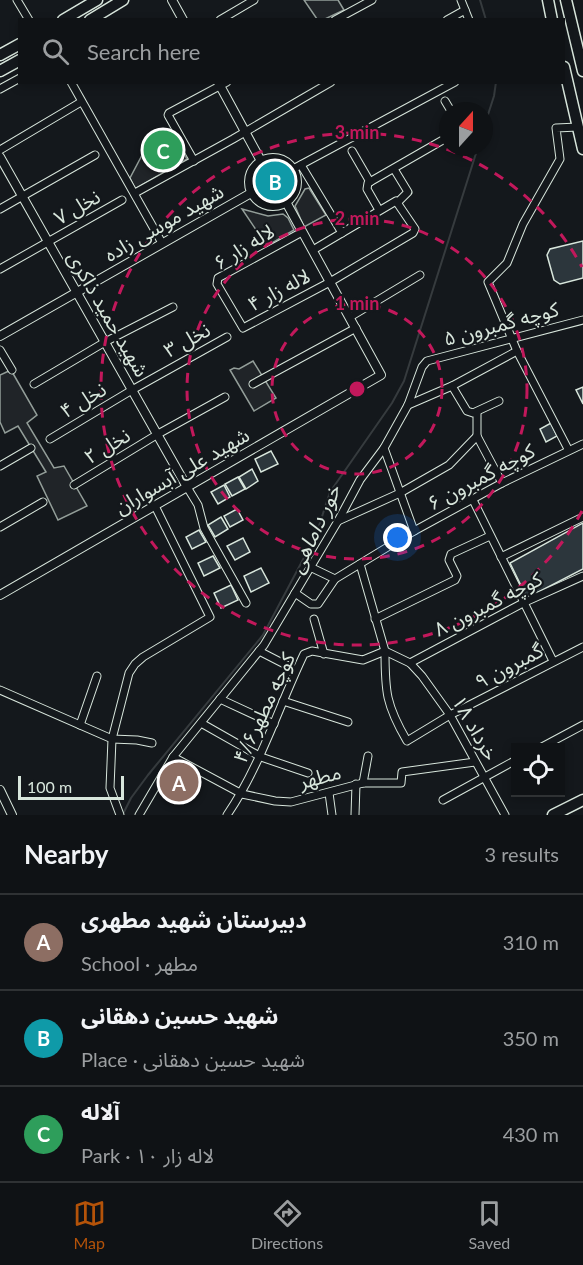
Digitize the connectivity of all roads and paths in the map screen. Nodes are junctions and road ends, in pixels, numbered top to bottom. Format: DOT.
graph roads {
  1 [pos="17,0"];
  2 [pos="97,0"];
  3 [pos="123,0"];
  4 [pos="172,0"];
  5 [pos="254,0"];
  6 [pos="372,0"];
  7 [pos="461,0"];
  8 [pos="548,0"];
  9 [pos="566,0"];
  10 [pos="465,10"];
  11 [pos="28,18"];
  12 [pos="66,18"];
  13 [pos="93,18"];
  14 [pos="182,18"];
  15 [pos="223,18"];
  16 [pos="339,18"];
  17 [pos="451,18"];
  18 [pos="468,18"];
  19 [pos="552,18"];
  20 [pos="18,45"];
  21 [pos="0,55"];
  22 [pos="18,61"];
  23 [pos="0,71"];
  24 [pos="565,71"];
  25 [pos="583,71"];
  26 [pos="18,79"];
  27 [pos="71,84"];
  28 [pos="221,84"];
  29 [pos="328,84"];
  30 [pos="451,84"];
  31 [pos="0,89"];
  32 [pos="81,102"];
  33 [pos="578,127"];
  34 [pos="245,133"];
  35 [pos="439,142"];
  36 [pos="583,149"];
  37 [pos="0,150"];
  38 [pos="352,152"];
  39 [pos="95,155"];
  40 [pos="0,157"];
  41 [pos="194,161"];
  42 [pos="261,161"];
  43 [pos="297,167"];
  44 [pos="394,169"];
  45 [pos="370,182"];
  46 [pos="135,193"];
  47 [pos="251,193"];
  48 [pos="23,196"];
  49 [pos="122,200"];
  50 [pos="286,202"];
  51 [pos="396,202"];
  52 [pos="0,209"];
  53 [pos="379,210"];
  54 [pos="302,232"];
  55 [pos="342,233"];
  56 [pos="49,242"];
  57 [pos="162,243"];
  58 [pos="313,250"];
  59 [pos="0,270"];
  60 [pos="420,276"];
  61 [pos="330,282"];
  62 [pos="77,292"];
  63 [pos="173,307"];
  64 [pos="350,317"];
  65 [pos="583,320"];
  66 [pos="243,328"];
  67 [pos="356,328"];
  68 [pos="0,336"];
  69 [pos="227,337"];
  70 [pos="512,337"];
  71 [pos="105,342"];
  72 [pos="0,350"];
  73 [pos="518,351"];
  74 [pos="12,370"];
  75 [pos="34,384"];
  76 [pos="253,384"];
  77 [pos="452,386"];
  78 [pos="132,390"];
  79 [pos="225,397"];
  80 [pos="499,401"];
  81 [pos="408,405"];
  82 [pos="477,412"];
  83 [pos="158,434"];
  84 [pos="477,436"];
  85 [pos="50,439"];
  86 [pos="583,444"];
  87 [pos="31,448"];
  88 [pos="384,448"];
  89 [pos="568,449"];
  90 [pos="0,466"];
  91 [pos="502,483"];
  92 [pos="74,485"];
  93 [pos="187,487"];
  94 [pos="400,493"];
  95 [pos="472,500"];
  96 [pos="43,502"];
  97 [pos="154,506"];
  98 [pos="583,517"];
  99 [pos="338,521"];
  100 [pos="0,527"];
  101 [pos="414,531"];
  102 [pos="490,536"];
  103 [pos="501,557"];
  104 [pos="360,564"];
  105 [pos="310,567"];
  106 [pos="583,576"];
  107 [pos="336,579"];
  108 [pos="295,593"];
  109 [pos="0,595"];
  110 [pos="246,603"];
  111 [pos="523,603"];
  112 [pos="314,619"];
  113 [pos="375,619"];
  114 [pos="583,647"];
  115 [pos="259,651"];
  116 [pos="386,651"];
  117 [pos="324,654"];
  118 [pos="553,661"];
  119 [pos="410,663"];
  120 [pos="296,670"];
  121 [pos="97,676"];
  122 [pos="0,690"];
  123 [pos="220,699"];
  124 [pos="283,701"];
  125 [pos="450,715"];
  126 [pos="348,722"];
  127 [pos="201,723"];
  128 [pos="274,724"];
  129 [pos="80,725"];
  130 [pos="583,725"];
  131 [pos="112,739"];
  132 [pos="548,743"];
  133 [pos="152,744"];
  134 [pos="368,756"];
  135 [pos="173,757"];
  136 [pos="261,757"];
  137 [pos="475,762"];
  138 [pos="511,763"];
  139 [pos="308,773"];
  140 [pos="484,777"];
  141 [pos="360,783"];
  142 [pos="0,790"];
  143 [pos="329,793"];
  144 [pos="242,794"];
  145 [pos="443,800"];
  146 [pos="583,800"];
  147 [pos="12,815"];
  148 [pos="120,815"];
  149 [pos="139,815"];
  150 [pos="227,815"];
  151 [pos="332,815"];
  152 [pos="354,815"];
  153 [pos="505,815"];
  154 [pos="553,815"];
  1 -- 11 [label="street"];
  2 -- 12 [label="main road"];
  3 -- 13 [label="main road"];
  4 -- 14 [label="street"];
  5 -- 15 [label="street"];
  6 -- 16 [label="street"];
  7 -- 10 [label="street"];
  8 -- 19 [label="main road"];
  9 -- 25 [label="main road"];
  10 -- 17 [label="street"];
  10 -- 18 [label="street"];
  20 -- 21 [label="main road"];
  22 -- 23 [label="main road"];
  24 -- 33 [label="main road"];
  26 -- 31 [label="street"];
  27 -- 32 [label="street"];
  28 -- 34 [label="street"];
  28 -- 41 [label="street"];
  29 -- 34 [label="street"];
  30 -- 43 [label="street"];
  32 -- 37 [label="street"];
  32 -- 46 [label="street"];
  33 -- 36 [label="main road"];
  33 -- 70 [label="street"];
  34 -- 41 [label="street"];
  34 -- 42 [label="street"];
  35 -- 44 [label="street"];
  38 -- 45 [label="street"];
  39 -- 48 [label="street"];
  40 -- 48 [label="street, شهید حمید ذاکری"];
  41 -- 46 [label="street"];
  42 -- 43 [label="street"];
  42 -- 47 [label="street"];
  43 -- 50 [label="street"];
  43 -- 55 [label="street"];
  44 -- 45 [label="street"];
  44 -- 51 [label="street"];
  45 -- 53 [label="street"];
  46 -- 57 [label="street"];
  47 -- 50 [label="street"];
  47 -- 57 [label="street, شهید موسی زاده"];
  48 -- 52 [label="street"];
  48 -- 56 [label="street, شهید حمید ذاکری"];
  49 -- 56 [label="street, نخل ۷"];
  50 -- 54 [label="street"];
  51 -- 53 [label="street"];
  51 -- 61 [label="street, لاله زار ۴"];
  53 -- 55 [label="street"];
  54 -- 58 [label="street"];
  54 -- 66 [label="street, لاله زار ۶"];
  55 -- 58 [label="street"];
  56 -- 59 [label="street, نخل ۷"];
  56 -- 62 [label="street, شهید حمید ذاکری"];
  57 -- 62 [label="street, شهید موسی زاده"];
  58 -- 61 [label="street"];
  60 -- 64 [label="street"];
  61 -- 64 [label="street"];
  61 -- 66 [label="street, لاله زار ۴"];
  62 -- 68 [label="street, شهید موسی زاده"];
  62 -- 71 [label="street, شهید حمید ذاکری"];
  63 -- 71 [label="street"];
  64 -- 67 [label="street"];
  65 -- 70 [label="street, کوچه گمبرون ۵"];
  67 -- 76 [label="street"];
  67 -- 93 [label="street, شهید علی آبسواران"];
  69 -- 78 [label="street, نخل ۳"];
  70 -- 73 [label="street"];
  70 -- 81 [label="street, کوچه گمبرون ۵"];
  71 -- 75 [label="street"];
  71 -- 78 [label="street, شهید حمید ذاکری"];
  72 -- 74 [label="street"];
  73 -- 77 [label="street"];
  73 -- 89 [label="street"];
  77 -- 81 [label="street"];
  77 -- 82 [label="street"];
  78 -- 83 [label="street, شهید حمید ذاکری"];
  78 -- 85 [label="street, نخل ۴"];
  79 -- 83 [label="street, نخل ۲"];
  80 -- 82 [label="street"];
  81 -- 88 [label="street"];
  82 -- 84 [label="street"];
  83 -- 92 [label="street, نخل ۲"];
  83 -- 93 [label="street, شهید حمید ذاکری"];
  84 -- 91 [label="street"];
  84 -- 94 [label="street"];
  86 -- 89 [label="street, کوچه گمبرون ۶"];
  87 -- 90 [label="street"];
  88 -- 94 [label="street"];
  88 -- 99 [label="street"];
  89 -- 91 [label="street, کوچه گمبرون ۶"];
  91 -- 95 [label="street, کوچه گمبرون ۶"];
  93 -- 97 [label="street, شهید علی آبسواران"];
  93 -- 110 [label="street"];
  94 -- 99 [label="street"];
  94 -- 101 [label="street"];
  95 -- 101 [label="street, کوچه گمبرون ۶"];
  95 -- 102 [label="street"];
  96 -- 100 [label="street"];
  97 -- 109 [label="street, شهید علی آبسواران"];
  97 -- 131 [label="street"];
  98 -- 103 [label="street"];
  99 -- 105 [label="street"];
  101 -- 104 [label="street, کوچه گمبرون ۶"];
  102 -- 103 [label="street"];
  102 -- 113 [label="street"];
  103 -- 111 [label="street"];
  104 -- 107 [label="street, کوچه گمبرون ۶"];
  104 -- 113 [label="street"];
  105 -- 107 [label="street"];
  105 -- 108 [label="street"];
  106 -- 111 [label="street, کوچه گمبرون ۸"];
  107 -- 108 [label="street"];
  108 -- 115 [label="street"];
  111 -- 118 [label="street"];
  111 -- 119 [label="street, کوچه گمبرون ۸"];
  112 -- 117 [label="street"];
  113 -- 116 [label="street"];
  114 -- 118 [label="street, گمبرون ۹"];
  115 -- 120 [label="street"];
  115 -- 123 [label="street"];
  116 -- 117 [label="street, کوچه مطهر۴/۶"];
  116 -- 119 [label="street"];
  116 -- 125 [label="street, گمبرون ۹"];
  117 -- 120 [label="street, کوچه مطهر۴/۶"];
  118 -- 125 [label="street, گمبرون ۹"];
  119 -- 125 [label="street, خرداد ۱۸"];
  120 -- 124 [label="street, کوچه مطهر۴/۶"];
  121 -- 129 [label="street"];
  122 -- 129 [label="street"];
  123 -- 127 [label="street"];
  123 -- 128 [label="street"];
  124 -- 126 [label="street"];
  124 -- 128 [label="street, کوچه مطهر۴/۶"];
  125 -- 137 [label="street, خرداد ۱۸"];
  127 -- 135 [label="street"];
  127 -- 136 [label="street"];
  128 -- 136 [label="street, کوچه مطهر۴/۶"];
  129 -- 131 [label="street"];
  130 -- 132 [label="street"];
  131 -- 133 [label="street"];
  131 -- 148 [label="street"];
  134 -- 141 [label="street"];
  135 -- 144 [label="street, مطهر"];
  135 -- 149 [label="street"];
  136 -- 139 [label="street"];
  136 -- 144 [label="street, کوچه مطهر۴/۶"];
  137 -- 140 [label="street, خرداد ۱۸"];
  137 -- 141 [label="street, مطهر"];
  138 -- 140 [label="street"];
  140 -- 145 [label="street"];
  140 -- 153 [label="street, خرداد ۱۸"];
  141 -- 143 [label="street, مطهر"];
  141 -- 152 [label="street"];
  142 -- 147 [label="street"];
  143 -- 144 [label="street, مطهر"];
  143 -- 151 [label="street"];
  144 -- 150 [label="street, کوچه مطهر۴/۶"];
  146 -- 154 [label="main road"];
}
